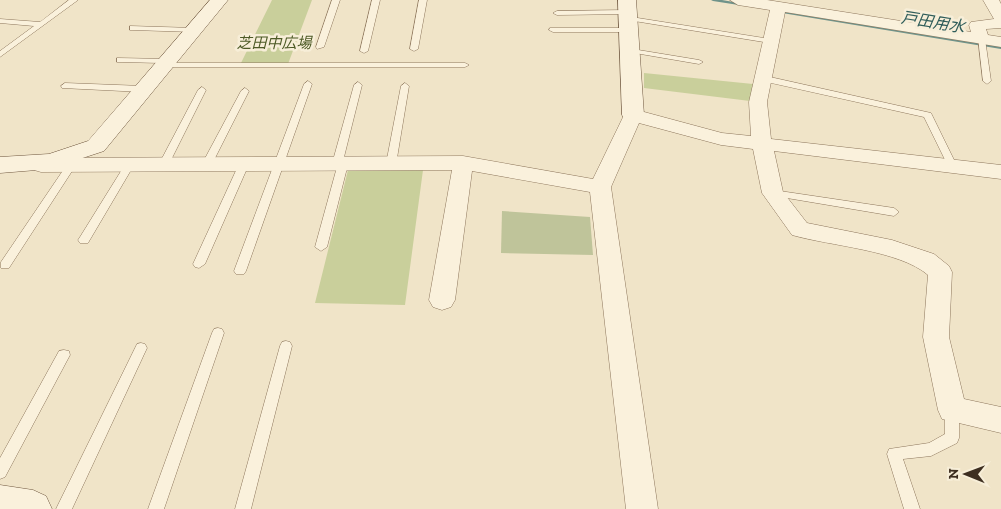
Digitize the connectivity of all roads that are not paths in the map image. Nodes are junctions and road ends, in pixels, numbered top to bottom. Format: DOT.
graph roads {
  1 [pos="74,0"];
  2 [pos="219,0"];
  3 [pos="336,0"];
  4 [pos="376,0"];
  5 [pos="423,0"];
  6 [pos="738,0"];
  7 [pos="989,0"];
  8 [pos="778,8"];
  9 [pos="557,13"];
  10 [pos="628,15"];
  11 [pos="1001,18"];
  12 [pos="0,21"];
  13 [pos="1001,23"];
  14 [pos="42,24"];
  15 [pos="133,28"];
  16 [pos="194,30"];
  17 [pos="553,30"];
  18 [pos="980,39"];
  19 [pos="770,41"];
  20 [pos="1001,42"];
  21 [pos="320,47"];
  22 [pos="414,48"];
  23 [pos="629,50"];
  24 [pos="364,51"];
  25 [pos="0,55"];
  26 [pos="120,60"];
  27 [pos="700,62"];
  28 [pos="166,63"];
  29 [pos="466,65"];
  30 [pos="761,78"];
  31 [pos="987,81"];
  32 [pos="308,84"];
  33 [pos="65,86"];
  34 [pos="358,86"];
  35 [pos="405,86"];
  36 [pos="143,89"];
  37 [pos="202,90"];
  38 [pos="245,91"];
  39 [pos="633,115"];
  40 [pos="762,145"];
  41 [pos="463,163"];
  42 [pos="128,164"];
  43 [pos="164,164"];
  44 [pos="207,164"];
  45 [pos="244,164"];
  46 [pos="280,164"];
  47 [pos="340,164"];
  48 [pos="391,164"];
  49 [pos="0,165"];
  50 [pos="41,165"];
  51 [pos="71,165"];
  52 [pos="952,166"];
  53 [pos="1001,172"];
  54 [pos="600,187"];
  55 [pos="773,193"];
  56 [pos="894,212"];
  57 [pos="84,240"];
  58 [pos="320,247"];
  59 [pos="199,264"];
  60 [pos="4,265"];
  61 [pos="240,271"];
  62 [pos="442,300"];
  63 [pos="218,333"];
  64 [pos="286,346"];
  65 [pos="141,348"];
  66 [pos="64,355"];
  67 [pos="952,410"];
  68 [pos="1001,420"];
  69 [pos="0,472"];
  70 [pos="0,503"];
  71 [pos="33,509"];
  72 [pos="64,509"];
  73 [pos="156,509"];
  74 [pos="243,509"];
  75 [pos="642,509"];
  76 [pos="912,509"];
  1 -- 14 [label="lane"];
  2 -- 16 [label="street"];
  3 -- 21 [label="lane"];
  4 -- 24 [label="lane"];
  5 -- 22 [label="lane"];
  6 -- 8 [label="street"];
  7 -- 11 [label="street"];
  8 -- 18 [label="street"];
  8 -- 19 [label="street"];
  9 -- 10 [label="lane"];
  10 -- 17 [label="lane"];
  10 -- 19 [label="lane"];
  10 -- 23 [label="street"];
  12 -- 14 [label="lane"];
  13 -- 18 [label="street"];
  14 -- 25 [label="lane"];
  15 -- 16 [label="lane"];
  16 -- 28 [label="street"];
  18 -- 20 [label="street"];
  18 -- 31 [label="lane"];
  19 -- 30 [label="street"];
  23 -- 27 [label="lane"];
  23 -- 39 [label="street"];
  26 -- 28 [label="lane"];
  28 -- 29 [label="lane"];
  28 -- 36 [label="street"];
  30 -- 40 [label="street"];
  30 -- 52 [label="lane"];
  32 -- 46 [label="lane"];
  33 -- 36 [label="lane"];
  34 -- 47 [label="lane"];
  35 -- 48 [label="lane"];
  36 -- 50 [label="street"];
  37 -- 43 [label="lane"];
  38 -- 44 [label="lane"];
  39 -- 40 [label="street"];
  39 -- 54 [label="street"];
  40 -- 52 [label="street"];
  40 -- 55 [label="street"];
  41 -- 48 [label="street"];
  41 -- 54 [label="street"];
  41 -- 62 [label="street"];
  42 -- 43 [label="street"];
  42 -- 51 [label="street"];
  42 -- 57 [label="lane"];
  43 -- 44 [label="street"];
  44 -- 45 [label="street"];
  45 -- 46 [label="street"];
  45 -- 59 [label="lane"];
  46 -- 47 [label="street"];
  46 -- 61 [label="lane"];
  47 -- 48 [label="street"];
  47 -- 58 [label="lane"];
  49 -- 50 [label="street"];
  50 -- 51 [label="street"];
  51 -- 60 [label="lane"];
  52 -- 53 [label="street"];
  54 -- 75 [label="street"];
  55 -- 56 [label="lane"];
  55 -- 67 [label="street"];
  63 -- 73 [label="lane"];
  64 -- 74 [label="lane"];
  65 -- 72 [label="lane"];
  66 -- 69 [label="lane"];
  67 -- 68 [label="street"];
  67 -- 76 [label="lane"];
  70 -- 71 [label="street"];
}
